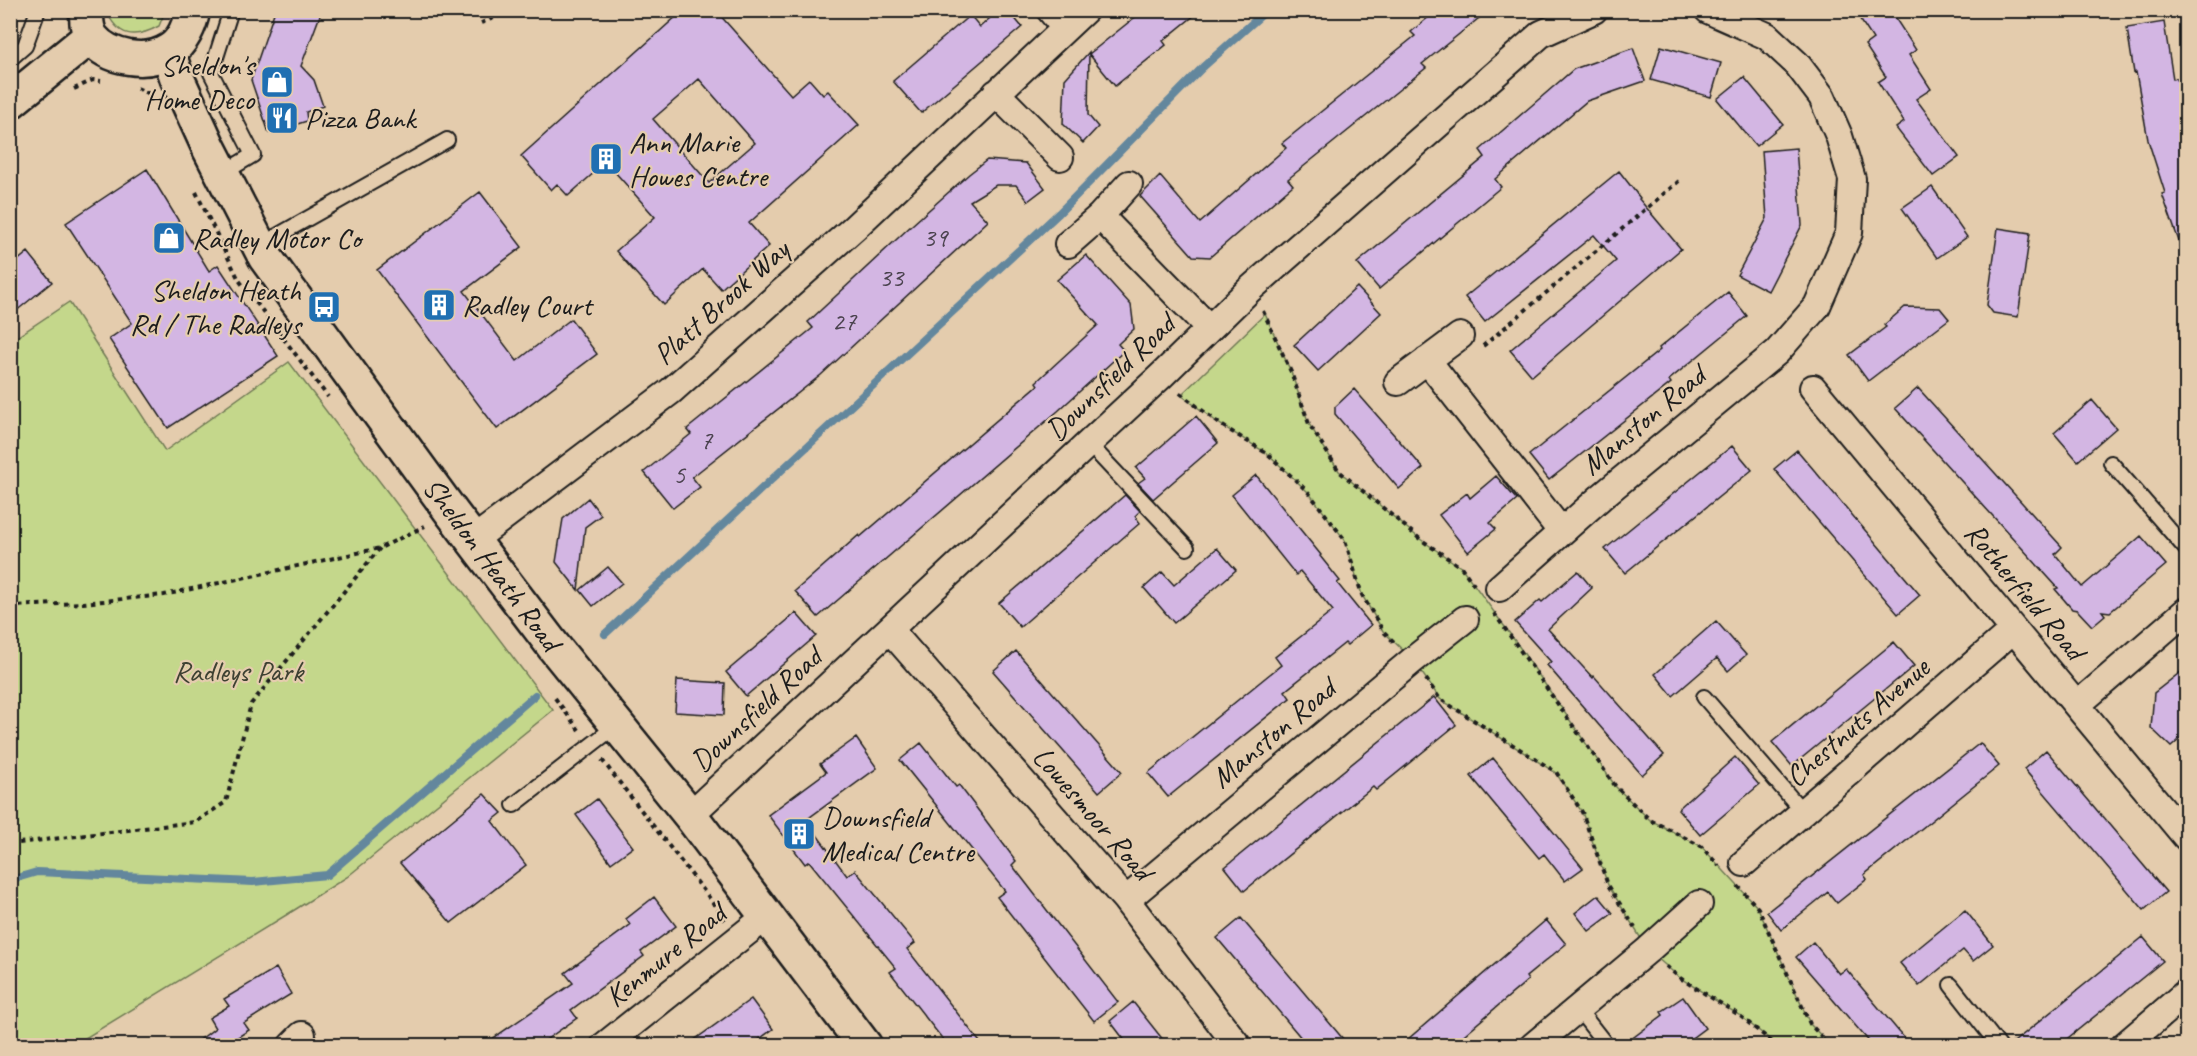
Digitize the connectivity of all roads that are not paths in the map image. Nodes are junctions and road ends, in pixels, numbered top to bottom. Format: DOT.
graph roads {
  1 [pos="38,10"];
  2 [pos="193,10"];
  3 [pos="231,10"];
  4 [pos="1085,10"];
  5 [pos="1594,10"];
  6 [pos="1708,10"];
  7 [pos="1058,19"];
  8 [pos="89,23"];
  9 [pos="168,52"];
  10 [pos="10,59"];
  11 [pos="996,93"];
  12 [pos="10,102"];
  13 [pos="447,140"];
  14 [pos="1060,157"];
  15 [pos="223,173"];
  16 [pos="1130,184"];
  17 [pos="1100,216"];
  18 [pos="1068,244"];
  19 [pos="259,246"];
  20 [pos="1209,328"];
  21 [pos="1470,343"];
  22 [pos="1427,360"];
  23 [pos="1398,382"];
  24 [pos="1813,388"];
  25 [pos="1089,444"];
  26 [pos="2111,463"];
  27 [pos="1561,531"];
  28 [pos="473,540"];
  29 [pos="1187,548"];
  30 [pos="2187,549"];
  31 [pos="1489,595"];
  32 [pos="2187,611"];
  33 [pos="1465,620"];
  34 [pos="890,630"];
  35 [pos="2013,630"];
  36 [pos="1704,697"];
  37 [pos="2077,705"];
  38 [pos="617,725"];
  39 [pos="514,805"];
  40 [pos="1803,812"];
  41 [pos="690,815"];
  42 [pos="2187,837"];
  43 [pos="1734,872"];
  44 [pos="1126,900"];
  45 [pos="1699,904"];
  46 [pos="767,916"];
  47 [pos="1951,985"];
  48 [pos="2187,993"];
  49 [pos="1578,1009"];
  50 [pos="615,1042"];
  51 [pos="865,1046"];
  52 [pos="1238,1046"];
  53 [pos="1533,1046"];
  54 [pos="1607,1046"];
  55 [pos="1999,1046"];
  56 [pos="2124,1046"];
  1 -- 10 [label="lane"];
  2 -- 9 [label="street"];
  3 -- 15 [label="lane"];
  4 -- 7 [label="street, Platt Brook Way"];
  5 -- 20 [label="street, Downsfield Road"];
  6 -- 27 [label="street, Manston Road"];
  7 -- 11 [label="street, Platt Brook Way"];
  8 -- 9 [label="street"];
  8 -- 12 [label="street"];
  9 -- 15 [label="street, Sheldon Heath Road"];
  11 -- 14 [label="street"];
  11 -- 28 [label="street, Platt Brook Way"];
  13 -- 19 [label="lane"];
  15 -- 19 [label="street, Sheldon Heath Road"];
  16 -- 17 [label="street"];
  17 -- 18 [label="street"];
  17 -- 20 [label="street"];
  19 -- 28 [label="street, Sheldon Heath Road"];
  20 -- 25 [label="street, Downsfield Road"];
  21 -- 22 [label="street"];
  22 -- 23 [label="street"];
  22 -- 27 [label="street"];
  24 -- 35 [label="street, Rotherfield Road"];
  25 -- 29 [label="lane"];
  25 -- 34 [label="street, Downsfield Road"];
  26 -- 30 [label="lane"];
  27 -- 31 [label="street, Manston Road"];
  28 -- 38 [label="street, Sheldon Heath Road"];
  32 -- 37 [label="street"];
  33 -- 44 [label="street, Manston Road"];
  34 -- 41 [label="street, Downsfield Road"];
  34 -- 44 [label="street, Lowesmoor Road"];
  35 -- 37 [label="street, Rotherfield Road"];
  35 -- 40 [label="street, Chestnuts Avenue"];
  36 -- 40 [label="lane"];
  37 -- 42 [label="street, Rotherfield Road"];
  38 -- 39 [label="lane"];
  38 -- 41 [label="street, Sheldon Heath Road"];
  40 -- 43 [label="street, Chestnuts Avenue"];
  41 -- 46 [label="street, Sheldon Heath Road"];
  44 -- 52 [label="street, Lowesmoor Road"];
  45 -- 49 [label="street"];
  46 -- 50 [label="street, Kenmure Road"];
  46 -- 51 [label="street, Sheldon Heath Road"];
  47 -- 55 [label="lane"];
  48 -- 56 [label="street"];
  49 -- 53 [label="street"];
  49 -- 54 [label="lane"];
}
